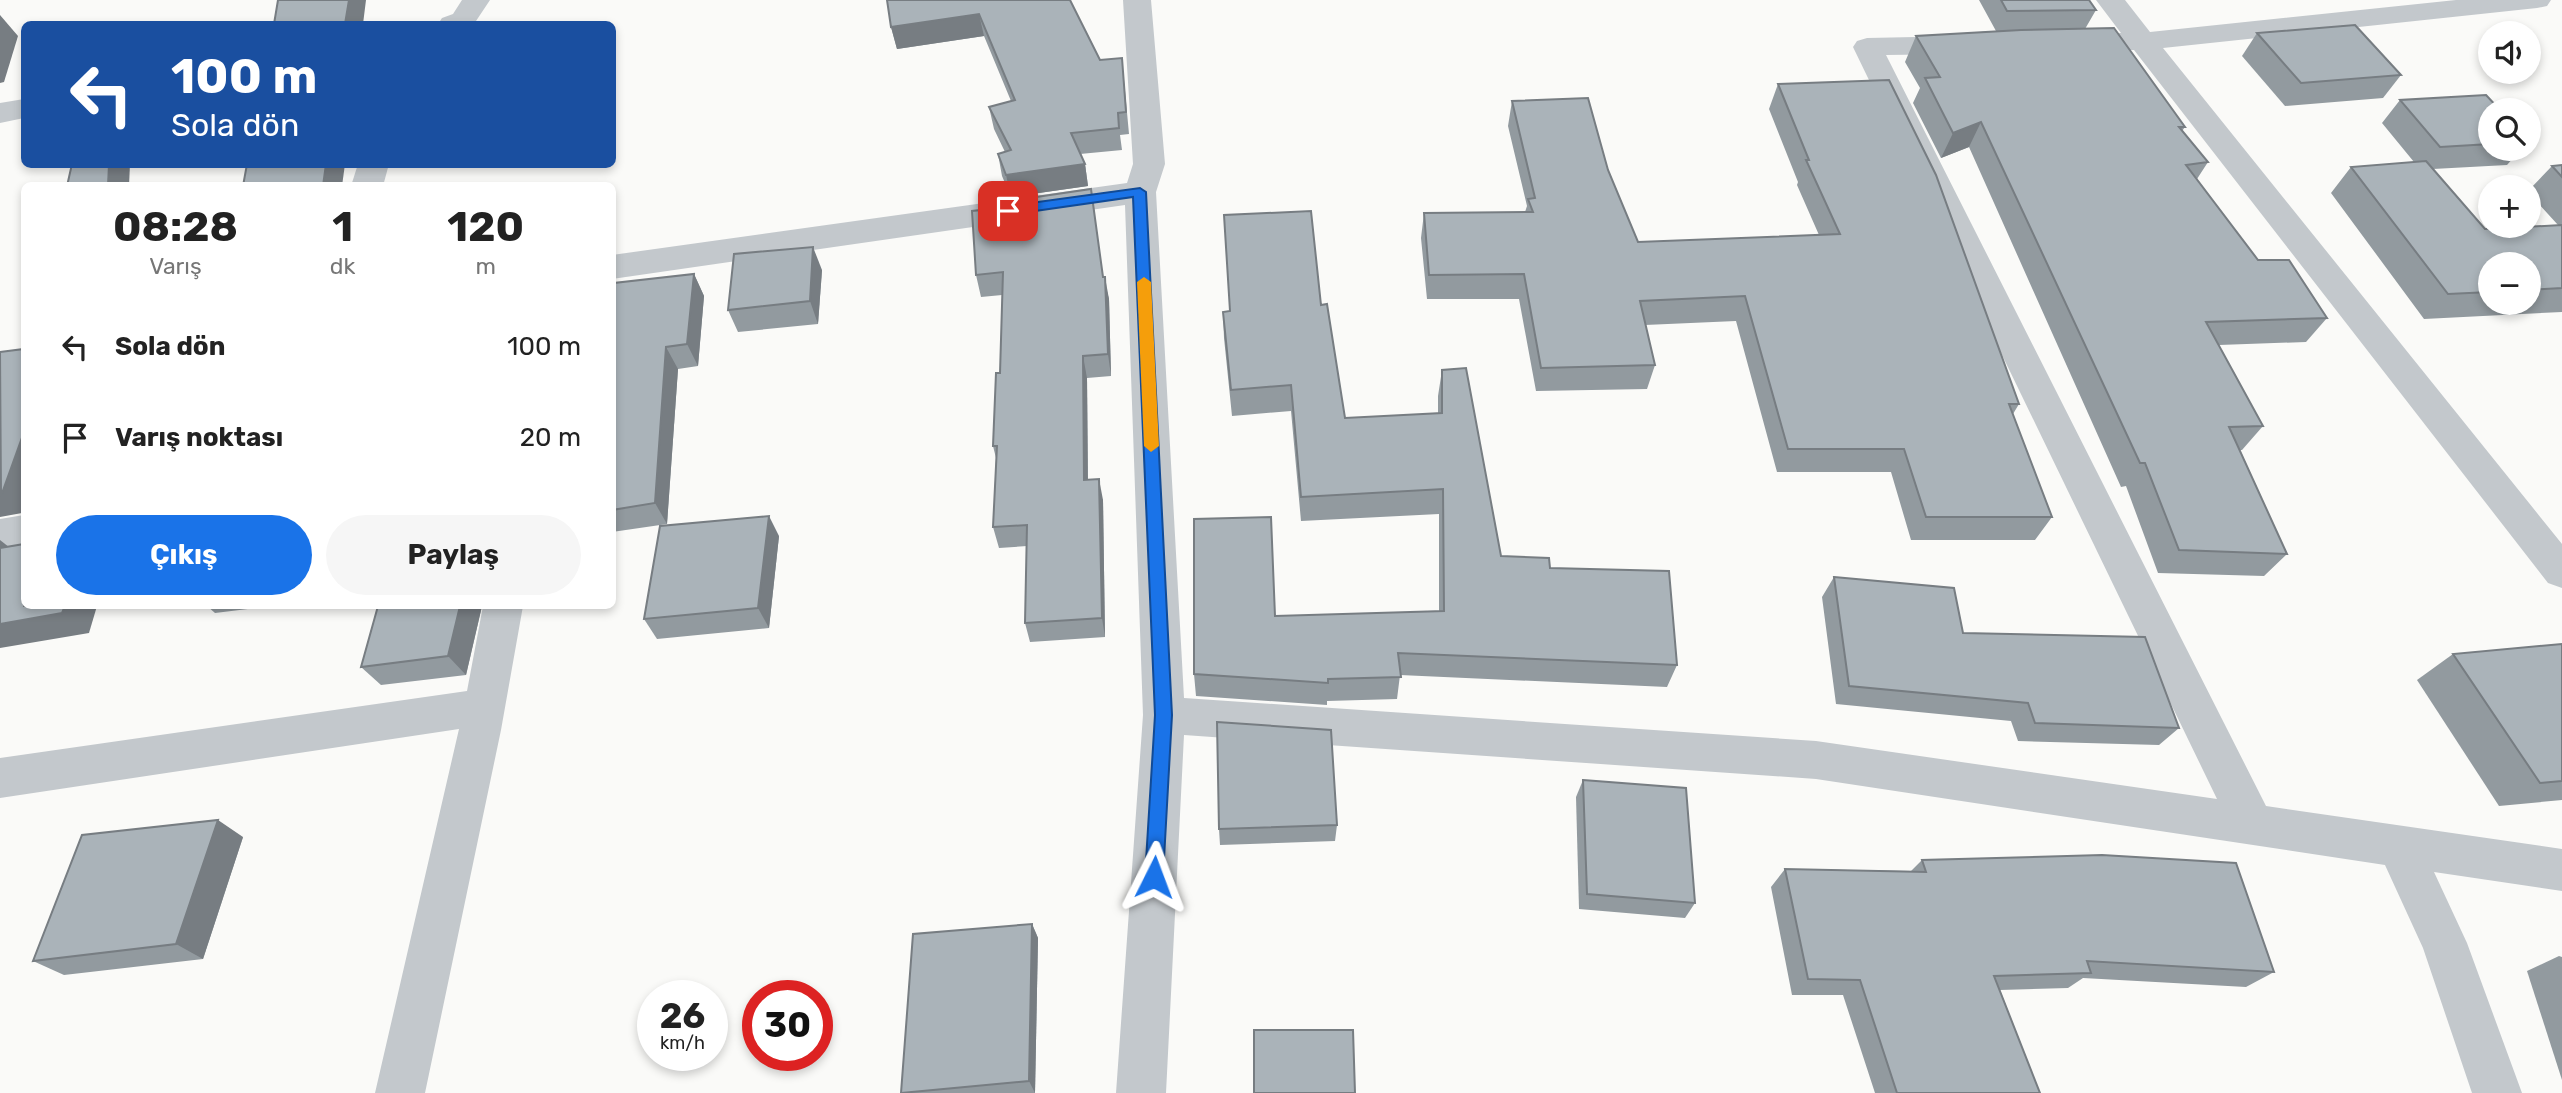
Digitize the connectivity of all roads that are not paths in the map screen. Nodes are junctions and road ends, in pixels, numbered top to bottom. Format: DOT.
graph roads {
  1 [pos="476,0"];
  2 [pos="1137,0"];
  3 [pos="2110,0"];
  4 [pos="2538,0"];
  5 [pos="460,21"];
  6 [pos="2144,41"];
  7 [pos="2047,43"];
  8 [pos="1992,44"];
  9 [pos="21,110"];
  10 [pos="0,113"];
  11 [pos="1140,192"];
  12 [pos="616,266"];
  13 [pos="21,532"];
  14 [pos="0,536"];
  15 [pos="2562,572"];
  16 [pos="502,609"];
  17 [pos="484,707"];
  18 [pos="1164,715"];
  19 [pos="0,778"];
  20 [pos="2252,824"];
  21 [pos="2398,845"];
  22 [pos="2562,870"];
  23 [pos="400,1093"];
  24 [pos="1141,1093"];
  25 [pos="2497,1093"];
  1 -- 5 [label="street"];
  2 -- 11 [label="street"];
  3 -- 6 [label="street"];
  4 -- 6 [label="street"];
  6 -- 7 [label="street"];
  6 -- 15 [label="street"];
  8 -- 20 [label="street"];
  9 -- 10 [label="street"];
  11 -- 12 [label="street"];
  11 -- 18 [label="street"];
  13 -- 14 [label="street"];
  16 -- 17 [label="street"];
  17 -- 19 [label="street"];
  17 -- 23 [label="street"];
  18 -- 20 [label="street"];
  18 -- 24 [label="street"];
  20 -- 21 [label="street"];
  21 -- 22 [label="street"];
  21 -- 25 [label="street"];
}
